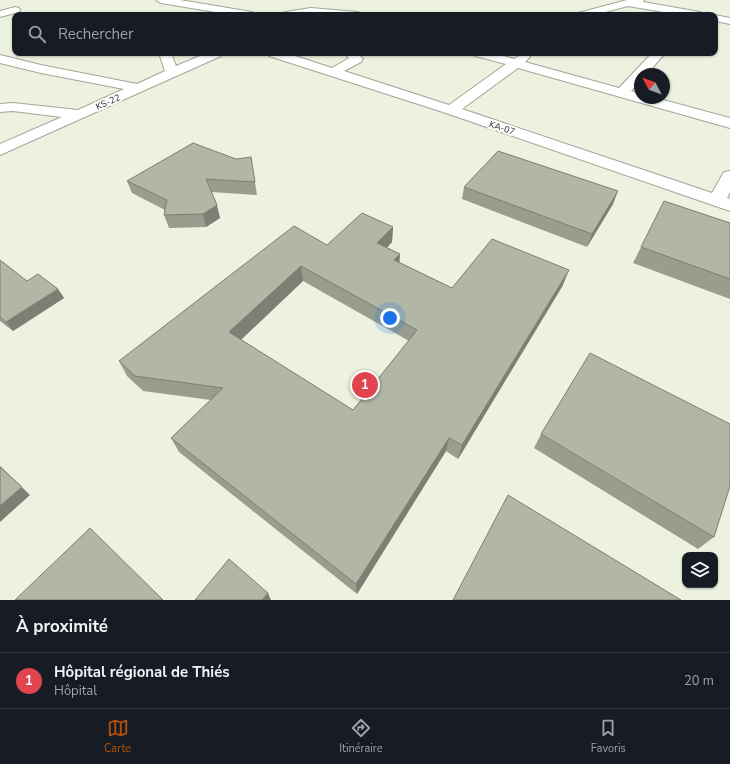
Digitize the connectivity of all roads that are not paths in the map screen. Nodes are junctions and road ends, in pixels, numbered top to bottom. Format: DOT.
graph roads {
  1 [pos="634,1"];
  2 [pos="158,2"];
  3 [pos="592,3"];
  4 [pos="612,7"];
  5 [pos="15,10"];
  6 [pos="230,12"];
  7 [pos="304,12"];
  8 [pos="323,12"];
  9 [pos="593,12"];
  10 [pos="699,12"];
  11 [pos="0,14"];
  12 [pos="718,19"];
  13 [pos="730,21"];
  14 [pos="165,56"];
  15 [pos="210,56"];
  16 [pos="282,56"];
  17 [pos="354,56"];
  18 [pos="490,56"];
  19 [pos="526,56"];
  20 [pos="657,56"];
  21 [pos="0,59"];
  22 [pos="516,63"];
  23 [pos="333,72"];
  24 [pos="172,73"];
  25 [pos="139,88"];
  26 [pos="622,93"];
  27 [pos="0,108"];
  28 [pos="451,110"];
  29 [pos="81,114"];
  30 [pos="730,123"];
  31 [pos="0,150"];
  32 [pos="730,176"];
  33 [pos="724,203"];
  1 -- 4 [label="street"];
  1 -- 10 [label="street"];
  2 -- 6 [label="street"];
  3 -- 4 [label="street"];
  4 -- 9 [label="street"];
  5 -- 11 [label="street"];
  7 -- 8 [label="street"];
  12 -- 13 [label="street"];
  14 -- 24 [label="street"];
  15 -- 24 [label="street, KS-22"];
  16 -- 23 [label="street, KA-07"];
  17 -- 23 [label="street"];
  18 -- 22 [label="street"];
  19 -- 22 [label="street"];
  20 -- 26 [label="street"];
  21 -- 25 [label="street"];
  22 -- 26 [label="street"];
  22 -- 28 [label="street"];
  23 -- 28 [label="street, KA-07"];
  24 -- 25 [label="street, KS-22"];
  25 -- 29 [label="street, KS-22"];
  26 -- 30 [label="street"];
  27 -- 29 [label="street"];
  28 -- 33 [label="street, KA-07"];
  29 -- 31 [label="street, KS-22"];
  32 -- 33 [label="street"];
}
